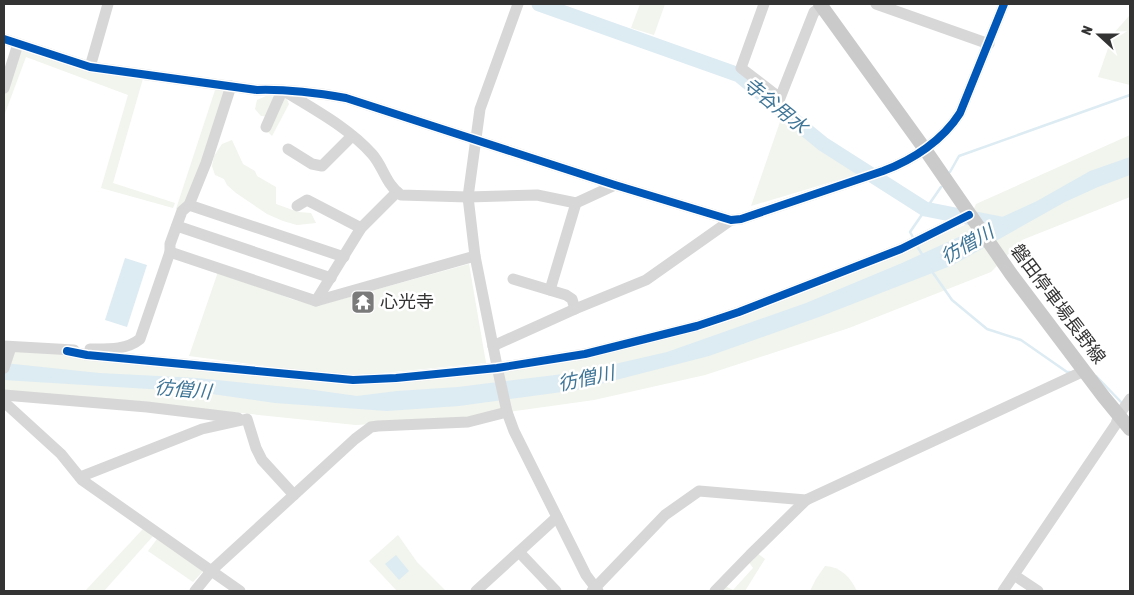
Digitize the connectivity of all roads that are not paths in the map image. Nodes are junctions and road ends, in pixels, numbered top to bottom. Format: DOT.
graph roads {
  1 [pos="108,4"];
  2 [pos="518,4"];
  3 [pos="764,4"];
  4 [pos="876,4"];
  5 [pos="1004,4"];
  6 [pos="821,5"];
  7 [pos="4,39"];
  8 [pos="18,44"];
  9 [pos="989,44"];
  10 [pos="90,67"];
  11 [pos="231,86"];
  12 [pos="4,88"];
  13 [pos="283,91"];
  14 [pos="266,127"];
  15 [pos="352,136"];
  16 [pos="476,140"];
  17 [pos="924,148"];
  18 [pos="288,149"];
  19 [pos="614,185"];
  20 [pos="396,192"];
  21 [pos="468,197"];
  22 [pos="576,203"];
  23 [pos="189,205"];
  24 [pos="297,206"];
  25 [pos="969,215"];
  26 [pos="730,220"];
  27 [pos="177,226"];
  28 [pos="361,228"];
  29 [pos="170,252"];
  30 [pos="475,256"];
  31 [pos="344,257"];
  32 [pos="331,278"];
  33 [pos="513,279"];
  34 [pos="550,290"];
  35 [pos="316,301"];
  36 [pos="575,309"];
  37 [pos="493,346"];
  38 [pos="7,347"];
  39 [pos="67,351"];
  40 [pos="4,368"];
  41 [pos="497,370"];
  42 [pos="1084,371"];
  43 [pos="4,395"];
  44 [pos="1130,399"];
  45 [pos="4,402"];
  46 [pos="508,412"];
  47 [pos="1124,414"];
  48 [pos="247,419"];
  49 [pos="1130,429"];
  50 [pos="80,477"];
  51 [pos="294,495"];
  52 [pos="806,500"];
  53 [pos="557,517"];
  54 [pos="519,552"];
  55 [pos="212,570"];
  56 [pos="1014,575"];
  57 [pos="595,590"];
  58 [pos="195,591"];
  59 [pos="240,591"];
  60 [pos="476,591"];
  61 [pos="556,591"];
  62 [pos="715,591"];
  63 [pos="1003,591"];
  64 [pos="1038,591"];
  1 -- 10 [label="street"];
  2 -- 16 [label="street"];
  3 -- 6 [label="street"];
  4 -- 9 [label="street"];
  5 -- 9 [label="street"];
  6 -- 17 [label="main road, 磐田停車場長野線"];
  7 -- 8 [label="street"];
  8 -- 10 [label="street"];
  8 -- 12 [label="street"];
  9 -- 17 [label="street"];
  10 -- 11 [label="street"];
  11 -- 13 [label="street"];
  11 -- 23 [label="street"];
  13 -- 14 [label="street"];
  13 -- 15 [label="street"];
  13 -- 16 [label="street"];
  15 -- 18 [label="street"];
  15 -- 20 [label="street"];
  16 -- 19 [label="street"];
  16 -- 21 [label="street"];
  17 -- 25 [label="main road, 磐田停車場長野線"];
  17 -- 26 [label="street"];
  19 -- 22 [label="street"];
  19 -- 26 [label="street"];
  20 -- 21 [label="street"];
  20 -- 28 [label="street"];
  21 -- 22 [label="street"];
  21 -- 30 [label="street"];
  22 -- 34 [label="street"];
  23 -- 27 [label="street"];
  23 -- 31 [label="street"];
  24 -- 28 [label="street"];
  25 -- 41 [label="street"];
  25 -- 42 [label="main road, 磐田停車場長野線"];
  26 -- 36 [label="street"];
  27 -- 29 [label="street"];
  27 -- 32 [label="street"];
  28 -- 31 [label="street"];
  29 -- 35 [label="street"];
  29 -- 39 [label="street"];
  30 -- 35 [label="street"];
  30 -- 37 [label="street"];
  31 -- 32 [label="street"];
  32 -- 35 [label="street"];
  33 -- 34 [label="street"];
  34 -- 36 [label="street"];
  36 -- 37 [label="street"];
  37 -- 41 [label="street"];
  38 -- 39 [label="street"];
  38 -- 40 [label="street"];
  39 -- 41 [label="street"];
  41 -- 46 [label="street"];
  42 -- 47 [label="main road, 磐田停車場長野線"];
  42 -- 52 [label="street"];
  43 -- 48 [label="street"];
  44 -- 47 [label="street"];
  45 -- 50 [label="street"];
  46 -- 51 [label="street"];
  46 -- 53 [label="street"];
  47 -- 49 [label="main road, 磐田停車場長野線"];
  47 -- 56 [label="street"];
  48 -- 50 [label="street"];
  48 -- 51 [label="street"];
  50 -- 55 [label="street"];
  51 -- 55 [label="street"];
  52 -- 57 [label="street"];
  52 -- 62 [label="street"];
  53 -- 54 [label="street"];
  53 -- 57 [label="street"];
  54 -- 60 [label="street"];
  54 -- 61 [label="street"];
  55 -- 58 [label="street"];
  55 -- 59 [label="street"];
  56 -- 63 [label="street"];
  56 -- 64 [label="street"];
}
